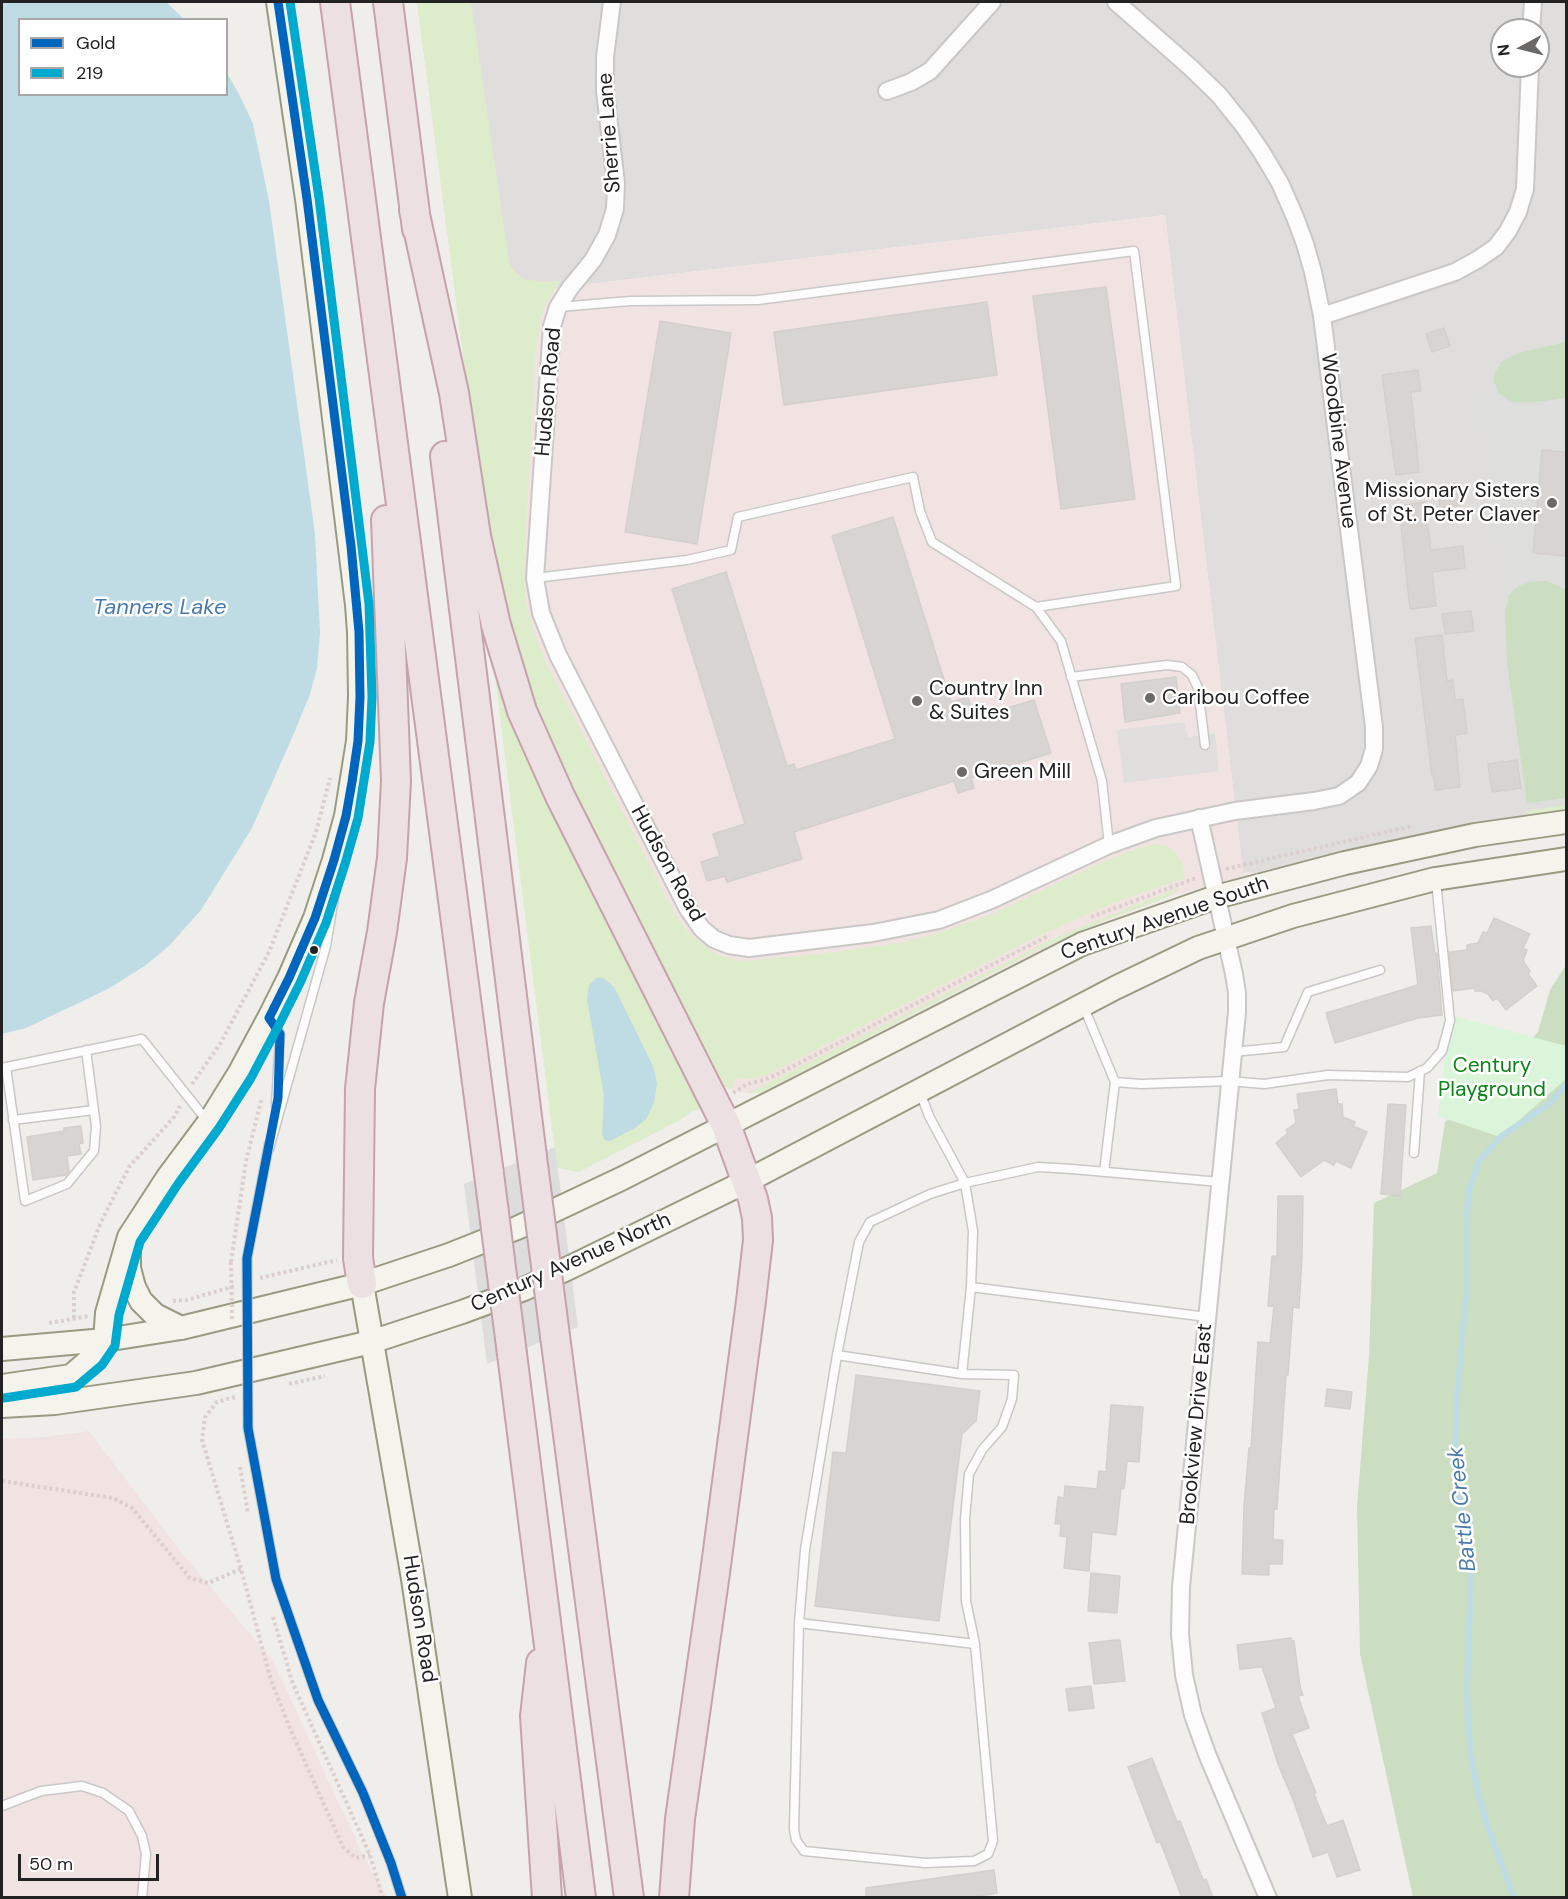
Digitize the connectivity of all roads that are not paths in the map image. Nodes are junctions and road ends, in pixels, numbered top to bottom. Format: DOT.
graph roads {
  1 [pos="278,2"];
  2 [pos="335,2"];
  3 [pos="388,2"];
  4 [pos="612,2"];
  5 [pos="992,2"];
  6 [pos="1116,2"];
  7 [pos="1533,2"];
  8 [pos="1532,18"];
  9 [pos="1530,78"];
  10 [pos="887,91"];
  11 [pos="414,210"];
  12 [pos="368,245"];
  13 [pos="570,288"];
  14 [pos="558,307"];
  15 [pos="1322,316"];
  16 [pos="535,578"];
  17 [pos="1036,607"];
  18 [pos="1071,677"];
  19 [pos="1205,745"];
  20 [pos="346,816"];
  21 [pos="1199,819"];
  22 [pos="1566,822"];
  23 [pos="1109,845"];
  24 [pos="1566,859"];
  25 [pos="1435,879"];
  26 [pos="1216,897"];
  27 [pos="1225,938"];
  28 [pos="1380,970"];
  29 [pos="1083,1005"];
  30 [pos="269,1018"];
  31 [pos="86,1050"];
  32 [pos="1233,1053"];
  33 [pos="4,1068"];
  34 [pos="1420,1071"];
  35 [pos="1229,1081"];
  36 [pos="1115,1082"];
  37 [pos="919,1090"];
  38 [pos="94,1110"];
  39 [pos="13,1120"];
  40 [pos="209,1122"];
  41 [pos="726,1125"];
  42 [pos="268,1149"];
  43 [pos="1413,1153"];
  44 [pos="1104,1172"];
  45 [pos="747,1181"];
  46 [pos="1220,1182"];
  47 [pos="965,1183"];
  48 [pos="129,1237"];
  49 [pos="362,1284"];
  50 [pos="971,1287"];
  51 [pos="1207,1317"];
  52 [pos="181,1328"];
  53 [pos="105,1340"];
  54 [pos="371,1342"];
  55 [pos="2,1349"];
  56 [pos="837,1355"];
  57 [pos="962,1374"];
  58 [pos="2,1386"];
  59 [pos="2,1406"];
  60 [pos="546,1619"];
  61 [pos="799,1623"];
  62 [pos="975,1644"];
  63 [pos="2,1806"];
  64 [pos="142,1898"];
  65 [pos="402,1898"];
  66 [pos="460,1898"];
  67 [pos="548,1898"];
  68 [pos="581,1898"];
  69 [pos="629,1898"];
  70 [pos="674,1898"];
  71 [pos="1268,1898"];
  1 -- 20 [label="main road"];
  2 -- 12 [label="highway"];
  3 -- 11 [label="highway"];
  4 -- 13 [label="street, Sherrie Lane"];
  5 -- 10 [label="street"];
  6 -- 15 [label="street, Woodbine Avenue"];
  7 -- 8 [label="street"];
  9 -- 15 [label="street"];
  11 -- 41 [label="highway"];
  11 -- 69 [label="highway, bridge"];
  12 -- 49 [label="highway"];
  12 -- 60 [label="highway, bridge"];
  13 -- 14 [label="street, Hudson Road"];
  14 -- 16 [label="street, Hudson Road"];
  14 -- 17 [label="lane"];
  15 -- 21 [label="street, Woodbine Avenue"];
  16 -- 17 [label="lane"];
  16 -- 23 [label="street, Hudson Road"];
  17 -- 18 [label="lane"];
  18 -- 19 [label="lane"];
  18 -- 23 [label="lane"];
  20 -- 30 [label="main road"];
  20 -- 42 [label="lane"];
  21 -- 23 [label="street, Hudson Road"];
  21 -- 26 [label="street"];
  22 -- 26 [label="main road, Century Avenue South"];
  24 -- 25 [label="main road, Century Avenue South"];
  25 -- 27 [label="main road, Century Avenue South"];
  25 -- 34 [label="lane"];
  26 -- 27 [label="street"];
  26 -- 41 [label="main road, Century Avenue South"];
  27 -- 29 [label="main road, Century Avenue South"];
  27 -- 32 [label="street, Brookview Drive East"];
  28 -- 32 [label="lane"];
  29 -- 36 [label="lane"];
  29 -- 37 [label="main road, Century Avenue South"];
  30 -- 40 [label="main road"];
  30 -- 42 [label="lane"];
  31 -- 33 [label="lane"];
  31 -- 38 [label="lane"];
  31 -- 40 [label="lane"];
  32 -- 35 [label="street, Brookview Drive East"];
  33 -- 39 [label="lane"];
  34 -- 35 [label="lane"];
  34 -- 43 [label="lane"];
  35 -- 36 [label="lane"];
  35 -- 46 [label="street, Brookview Drive East"];
  36 -- 44 [label="lane"];
  37 -- 45 [label="main road, Century Avenue South"];
  37 -- 47 [label="lane"];
  38 -- 39 [label="lane"];
  38 -- 39 [label="lane"];
  40 -- 48 [label="main road"];
  41 -- 45 [label="highway"];
  41 -- 49 [label="main road"];
  42 -- 65 [label="lane, bridge"];
  44 -- 46 [label="lane"];
  44 -- 47 [label="lane"];
  45 -- 54 [label="main road, Century Avenue North"];
  45 -- 70 [label="highway"];
  46 -- 51 [label="street, Brookview Drive East"];
  47 -- 50 [label="lane"];
  47 -- 56 [label="lane"];
  48 -- 52 [label="main road"];
  48 -- 53 [label="main road"];
  49 -- 52 [label="main road"];
  49 -- 54 [label="main road, Hudson Road"];
  50 -- 51 [label="lane"];
  50 -- 57 [label="lane"];
  51 -- 71 [label="street, Brookview Drive East"];
  52 -- 53 [label="main road"];
  53 -- 55 [label="main road"];
  53 -- 58 [label="main road"];
  54 -- 59 [label="main road, Century Avenue North"];
  54 -- 66 [label="main road, Hudson Road"];
  56 -- 57 [label="lane"];
  56 -- 61 [label="lane"];
  57 -- 62 [label="lane"];
  60 -- 67 [label="highway"];
  60 -- 68 [label="highway"];
  61 -- 62 [label="lane"];
  61 -- 62 [label="lane"];
  63 -- 64 [label="lane"];
}
